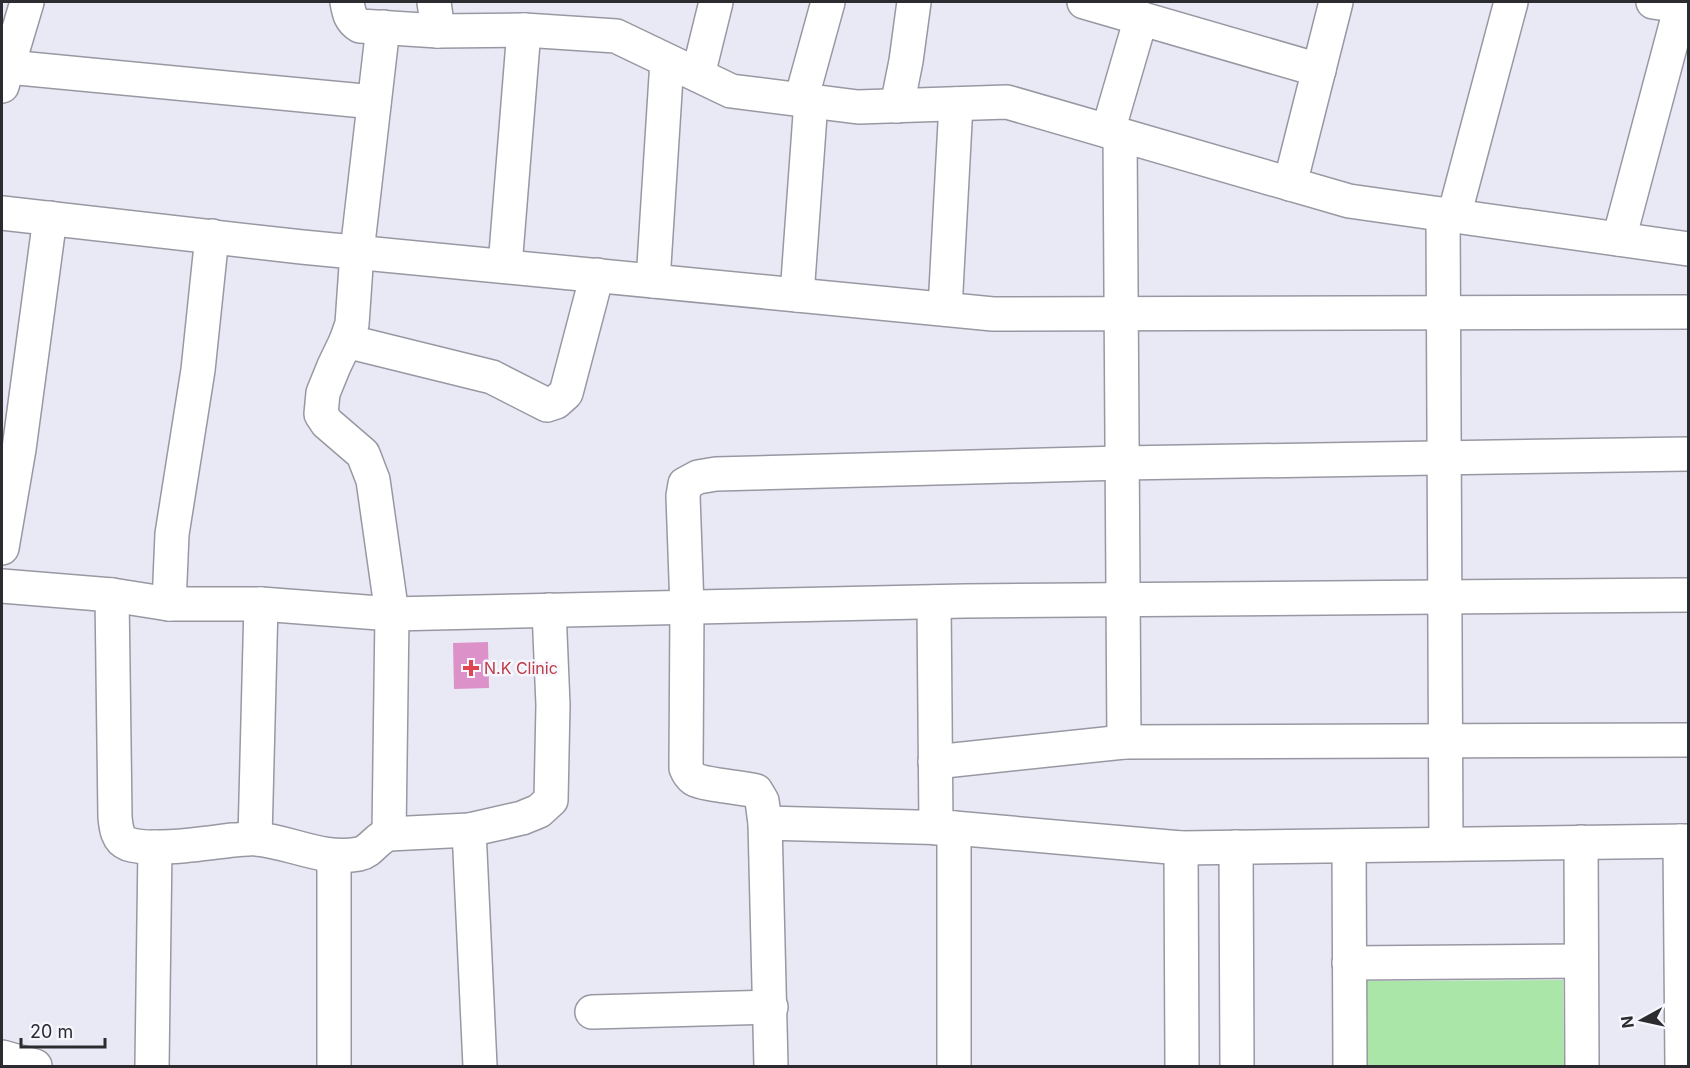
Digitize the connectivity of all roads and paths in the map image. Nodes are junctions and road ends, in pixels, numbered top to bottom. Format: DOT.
graph roads {
  1 [pos="347,2"];
  2 [pos="716,2"];
  3 [pos="828,2"];
  4 [pos="914,2"];
  5 [pos="1084,2"];
  6 [pos="1336,2"];
  7 [pos="1511,2"];
  8 [pos="1672,3"];
  9 [pos="18,5"];
  10 [pos="436,16"];
  11 [pos="1141,18"];
  12 [pos="383,27"];
  13 [pos="524,30"];
  14 [pos="667,61"];
  15 [pos="1318,70"];
  16 [pos="698,75"];
  17 [pos="4,78"];
  18 [pos="806,100"];
  19 [pos="374,102"];
  20 [pos="956,104"];
  21 [pos="897,106"];
  22 [pos="1114,133"];
  23 [pos="1290,184"];
  24 [pos="2,213"];
  25 [pos="1449,215"];
  26 [pos="50,218"];
  27 [pos="212,237"];
  28 [pos="1619,239"];
  29 [pos="1689,249"];
  30 [pos="357,252"];
  31 [pos="505,266"];
  32 [pos="597,275"];
  33 [pos="653,281"];
  34 [pos="797,295"];
  35 [pos="945,309"];
  36 [pos="1689,312"];
  37 [pos="1121,313"];
  38 [pos="1443,313"];
  39 [pos="346,341"];
  40 [pos="1689,454"];
  41 [pos="1445,458"];
  42 [pos="1122,463"];
  43 [pos="2,548"];
  44 [pos="2,586"];
  45 [pos="112,595"];
  46 [pos="1689,595"];
  47 [pos="1446,597"];
  48 [pos="1123,600"];
  49 [pos="934,602"];
  50 [pos="169,604"];
  51 [pos="261,604"];
  52 [pos="687,607"];
  53 [pos="549,610"];
  54 [pos="392,614"];
  55 [pos="1689,740"];
  56 [pos="1446,741"];
  57 [pos="1124,742"];
  58 [pos="935,762"];
  59 [pos="765,823"];
  60 [pos="945,828"];
  61 [pos="469,830"];
  62 [pos="389,834"];
  63 [pos="255,838"];
  64 [pos="1684,841"];
  65 [pos="1581,842"];
  66 [pos="1446,844"];
  67 [pos="1348,846"];
  68 [pos="154,847"];
  69 [pos="1236,847"];
  70 [pos="1181,848"];
  71 [pos="334,856"];
  72 [pos="1581,961"];
  73 [pos="1349,963"];
  74 [pos="771,1006"];
  75 [pos="592,1012"];
  76 [pos="2,1057"];
  77 [pos="35,1066"];
  78 [pos="152,1066"];
  79 [pos="334,1066"];
  80 [pos="480,1066"];
  81 [pos="771,1066"];
  82 [pos="954,1066"];
  83 [pos="1182,1066"];
  84 [pos="1237,1066"];
  85 [pos="1350,1066"];
  86 [pos="1582,1066"];
  87 [pos="1682,1066"];
  1 -- 12 [label="street"];
  2 -- 16 [label="street"];
  3 -- 18 [label="street"];
  4 -- 21 [label="street"];
  5 -- 11 [label="street"];
  6 -- 15 [label="street"];
  7 -- 25 [label="street"];
  8 -- 28 [label="street"];
  9 -- 17 [label="street"];
  10 -- 12 [label="street"];
  10 -- 13 [label="street"];
  11 -- 15 [label="street"];
  11 -- 22 [label="street"];
  12 -- 19 [label="street"];
  13 -- 14 [label="street"];
  13 -- 31 [label="street"];
  14 -- 16 [label="street"];
  14 -- 33 [label="street"];
  15 -- 23 [label="street"];
  16 -- 18 [label="street"];
  17 -- 19 [label="street"];
  18 -- 21 [label="street"];
  18 -- 34 [label="street"];
  19 -- 30 [label="street"];
  20 -- 21 [label="street"];
  20 -- 22 [label="street"];
  20 -- 35 [label="street"];
  22 -- 23 [label="street"];
  22 -- 37 [label="street"];
  23 -- 25 [label="street"];
  24 -- 26 [label="street"];
  25 -- 28 [label="street"];
  25 -- 38 [label="street"];
  26 -- 27 [label="street"];
  26 -- 43 [label="street"];
  27 -- 30 [label="street"];
  27 -- 50 [label="street"];
  28 -- 29 [label="street"];
  30 -- 31 [label="street"];
  30 -- 39 [label="street"];
  31 -- 32 [label="street"];
  32 -- 33 [label="street"];
  32 -- 39 [label="street"];
  33 -- 34 [label="street"];
  34 -- 35 [label="street"];
  35 -- 37 [label="street"];
  36 -- 38 [label="street"];
  37 -- 38 [label="street"];
  37 -- 42 [label="street"];
  38 -- 41 [label="street"];
  39 -- 54 [label="street"];
  40 -- 41 [label="street"];
  41 -- 42 [label="street"];
  41 -- 47 [label="street"];
  42 -- 48 [label="street"];
  42 -- 52 [label="street"];
  44 -- 45 [label="street"];
  45 -- 50 [label="street"];
  45 -- 68 [label="street"];
  46 -- 47 [label="street"];
  47 -- 48 [label="street"];
  47 -- 56 [label="street"];
  48 -- 49 [label="street"];
  48 -- 57 [label="street"];
  49 -- 52 [label="street"];
  49 -- 58 [label="street"];
  50 -- 51 [label="street"];
  51 -- 54 [label="street"];
  51 -- 63 [label="street"];
  52 -- 53 [label="street"];
  52 -- 59 [label="street"];
  53 -- 54 [label="street"];
  53 -- 61 [label="street"];
  54 -- 62 [label="street"];
  55 -- 56 [label="street"];
  56 -- 57 [label="street"];
  56 -- 66 [label="street"];
  57 -- 58 [label="street"];
  58 -- 60 [label="street"];
  59 -- 60 [label="street"];
  59 -- 74 [label="street"];
  60 -- 70 [label="street"];
  60 -- 82 [label="street"];
  61 -- 62 [label="street"];
  61 -- 80 [label="street"];
  62 -- 71 [label="street"];
  63 -- 68 [label="street"];
  63 -- 71 [label="street"];
  64 -- 65 [label="street"];
  64 -- 87 [label="street"];
  65 -- 66 [label="street"];
  65 -- 72 [label="street"];
  66 -- 67 [label="street"];
  67 -- 69 [label="street"];
  67 -- 73 [label="street"];
  68 -- 78 [label="street"];
  69 -- 70 [label="street"];
  69 -- 84 [label="street"];
  70 -- 83 [label="street"];
  71 -- 79 [label="street"];
  72 -- 73 [label="street"];
  72 -- 86 [label="street"];
  73 -- 85 [label="street"];
  74 -- 75 [label="street"];
  74 -- 81 [label="street"];
  76 -- 77 [label="street"];
}
